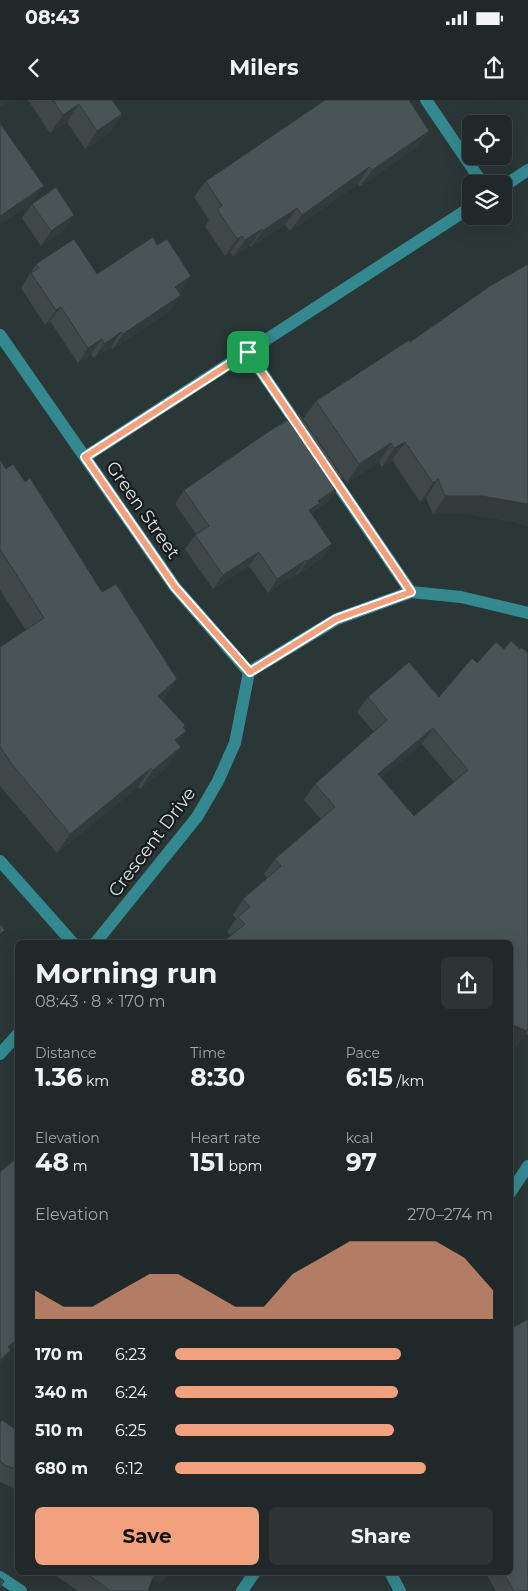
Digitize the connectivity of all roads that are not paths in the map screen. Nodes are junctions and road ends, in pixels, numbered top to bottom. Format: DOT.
graph roads {
  1 [pos="426,100"];
  2 [pos="528,170"];
  3 [pos="477,175"];
  4 [pos="512,181"];
  5 [pos="462,213"];
  6 [pos="0,335"];
  7 [pos="248,352"];
  8 [pos="310,442"];
  9 [pos="85,457"];
  10 [pos="320,458"];
  11 [pos="411,592"];
  12 [pos="528,613"];
  13 [pos="250,672"];
  14 [pos="0,861"];
  15 [pos="70,940"];
  16 [pos="98,940"];
  17 [pos="15,1037"];
  18 [pos="0,1054"];
  19 [pos="528,1166"];
  20 [pos="513,1189"];
  21 [pos="253,1575"];
  22 [pos="392,1575"];
  23 [pos="0,1577"];
  24 [pos="21,1591"];
  25 [pos="242,1591"];
  26 [pos="400,1591"];
  1 -- 3 [label="street"];
  2 -- 4 [label="street"];
  5 -- 7 [label="street"];
  6 -- 9 [label="street, Green Street"];
  7 -- 8 [label="street"];
  7 -- 9 [label="street"];
  9 -- 13 [label="street, Green Street"];
  10 -- 11 [label="street"];
  11 -- 12 [label="street"];
  11 -- 13 [label="street"];
  13 -- 16 [label="street, Crescent Drive"];
  14 -- 15 [label="street"];
  17 -- 18 [label="street"];
  19 -- 20 [label="street"];
  21 -- 25 [label="street"];
  22 -- 26 [label="street"];
  23 -- 24 [label="street"];
}
